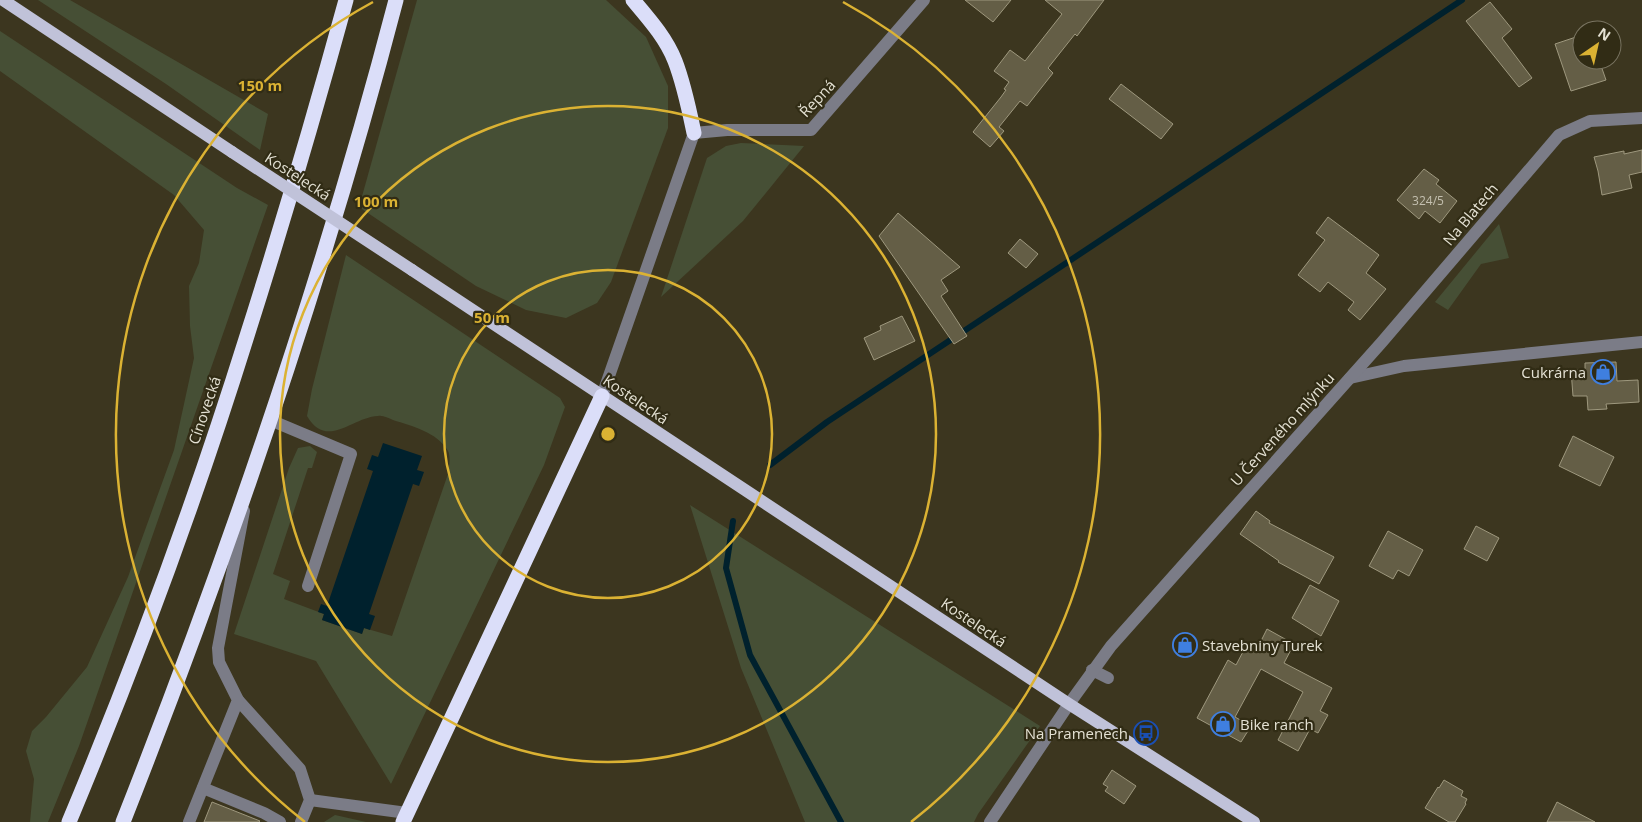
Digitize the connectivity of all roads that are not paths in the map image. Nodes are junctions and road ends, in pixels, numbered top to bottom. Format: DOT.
graph roads {
  1 [pos="3,0"];
  2 [pos="346,0"];
  3 [pos="396,0"];
  4 [pos="633,0"];
  5 [pos="924,0"];
  6 [pos="1642,118"];
  7 [pos="694,133"];
  8 [pos="1642,342"];
  9 [pos="1350,378"];
  10 [pos="602,396"];
  11 [pos="270,420"];
  12 [pos="251,476"];
  13 [pos="308,586"];
  14 [pos="1092,670"];
  15 [pos="1108,678"];
  16 [pos="238,700"];
  17 [pos="1068,704"];
  18 [pos="203,788"];
  19 [pos="310,800"];
  20 [pos="405,818"];
  21 [pos="69,822"];
  22 [pos="123,822"];
  23 [pos="189,822"];
  24 [pos="280,822"];
  25 [pos="301,822"];
  26 [pos="990,822"];
  27 [pos="1254,822"];
  1 -- 10 [label="main road, Kostelecká, bridge"];
  2 -- 21 [label="highway, Cínovecká"];
  3 -- 11 [label="highway"];
  4 -- 7 [label="highway"];
  5 -- 7 [label="street, Řepná"];
  6 -- 9 [label="street, Na Blatech"];
  7 -- 10 [label="street"];
  8 -- 9 [label="street, U Červeného mlýnku"];
  9 -- 14 [label="street, U Červeného mlýnku"];
  10 -- 17 [label="main road, Kostelecká"];
  10 -- 20 [label="highway"];
  11 -- 12 [label="highway"];
  11 -- 13 [label="street"];
  12 -- 16 [label="street"];
  12 -- 22 [label="highway"];
  14 -- 15 [label="street"];
  14 -- 17 [label="street, U Červeného mlýnku"];
  16 -- 18 [label="street"];
  16 -- 19 [label="street"];
  17 -- 26 [label="street"];
  17 -- 27 [label="main road, Kostelecká"];
  18 -- 23 [label="street"];
  18 -- 24 [label="street"];
  19 -- 20 [label="street"];
  19 -- 25 [label="street"];
}
